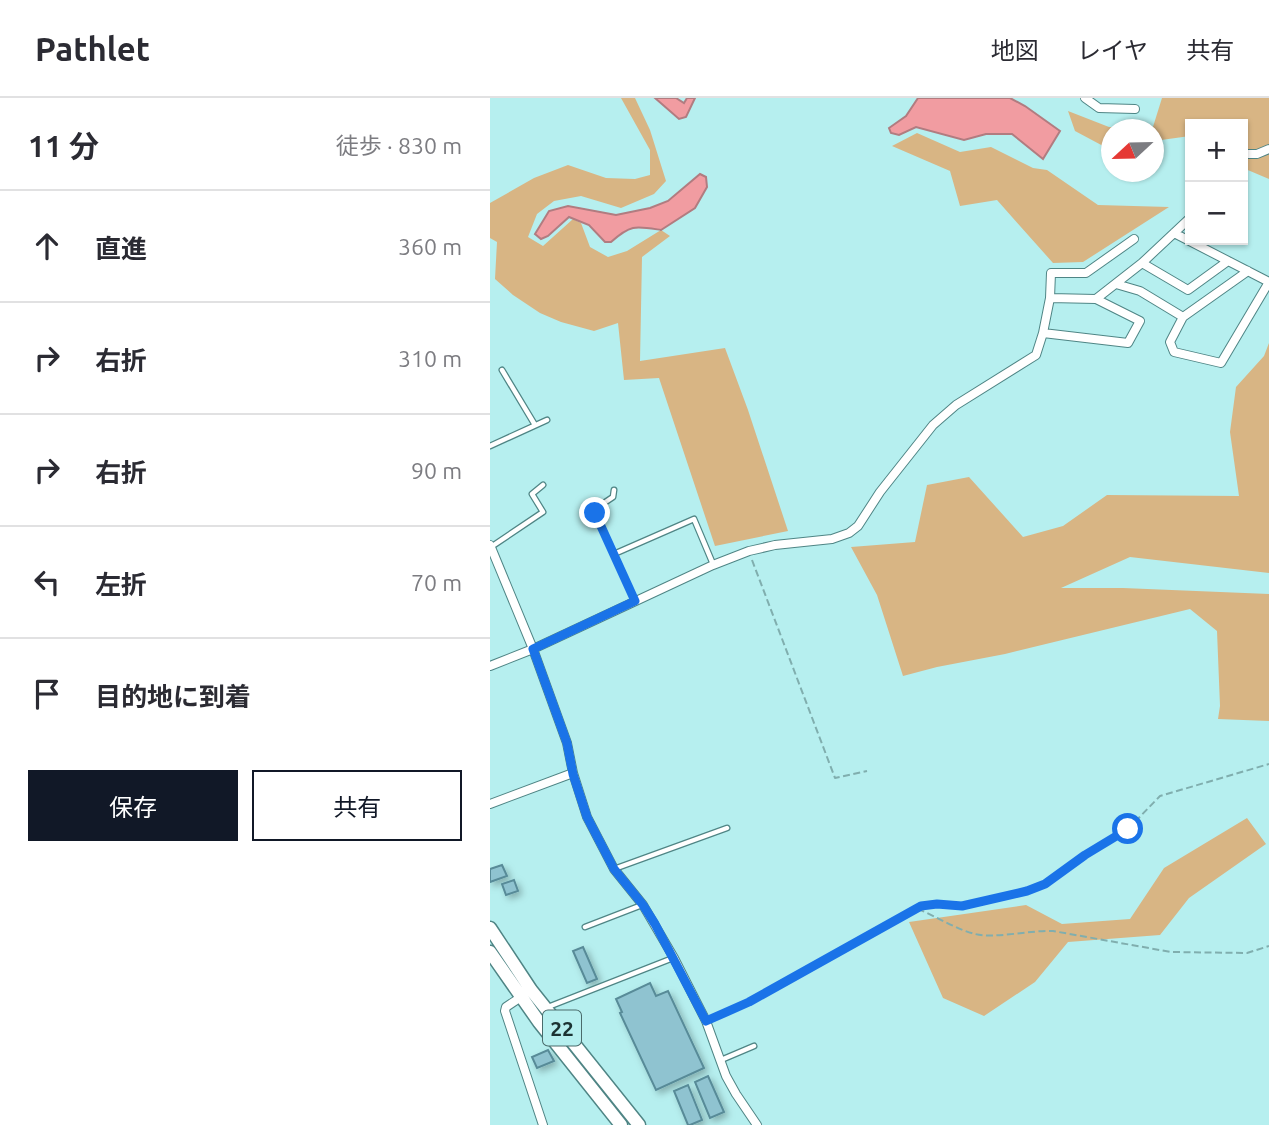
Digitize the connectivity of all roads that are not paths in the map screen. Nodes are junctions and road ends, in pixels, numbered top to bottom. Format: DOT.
graph roads {
  1 [pos="1085,98"];
  2 [pos="1135,109"];
  3 [pos="1269,149"];
  4 [pos="1248,154"];
  5 [pos="1185,223"];
  6 [pos="1174,233"];
  7 [pos="1134,239"];
  8 [pos="1228,261"];
  9 [pos="1142,263"];
  10 [pos="1248,271"];
  11 [pos="1116,284"];
  12 [pos="1051,298"];
  13 [pos="1096,299"];
  14 [pos="1183,317"];
  15 [pos="1043,333"];
  16 [pos="502,370"];
  17 [pos="547,420"];
  18 [pos="534,425"];
  19 [pos="490,446"];
  20 [pos="543,485"];
  21 [pos="614,490"];
  22 [pos="490,546"];
  23 [pos="614,554"];
  24 [pos="713,565"];
  25 [pos="635,601"];
  26 [pos="533,649"];
  27 [pos="490,666"];
  28 [pos="573,774"];
  29 [pos="490,804"];
  30 [pos="727,828"];
  31 [pos="614,869"];
  32 [pos="643,905"];
  33 [pos="585,927"];
  34 [pos="490,928"];
  35 [pos="490,952"];
  36 [pos="674,958"];
  37 [pos="521,997"];
  38 [pos="546,1008"];
  39 [pos="754,1046"];
  40 [pos="720,1060"];
  41 [pos="543,1125"];
  42 [pos="621,1125"];
  43 [pos="639,1125"];
  44 [pos="757,1125"];
  1 -- 2 [label="street"];
  3 -- 4 [label="street"];
  5 -- 6 [label="street"];
  6 -- 8 [label="street"];
  6 -- 9 [label="street"];
  7 -- 12 [label="street"];
  8 -- 9 [label="street"];
  8 -- 10 [label="street"];
  9 -- 11 [label="street"];
  10 -- 14 [label="street"];
  10 -- 14 [label="street"];
  11 -- 13 [label="street"];
  11 -- 14 [label="street"];
  12 -- 13 [label="street"];
  12 -- 15 [label="street"];
  13 -- 15 [label="street"];
  15 -- 24 [label="street"];
  16 -- 18 [label="lane"];
  17 -- 18 [label="lane"];
  18 -- 19 [label="lane"];
  20 -- 22 [label="lane"];
  21 -- 23 [label="lane"];
  22 -- 26 [label="street"];
  23 -- 24 [label="lane"];
  23 -- 25 [label="lane"];
  24 -- 25 [label="street"];
  25 -- 26 [label="street"];
  26 -- 27 [label="street"];
  26 -- 28 [label="street"];
  28 -- 29 [label="street"];
  28 -- 31 [label="street"];
  30 -- 31 [label="lane"];
  31 -- 32 [label="street"];
  32 -- 33 [label="lane"];
  32 -- 36 [label="street"];
  34 -- 38 [label="main road, 22"];
  35 -- 37 [label="main road, 22"];
  36 -- 38 [label="lane"];
  36 -- 40 [label="street"];
  37 -- 41 [label="street"];
  37 -- 42 [label="main road, 22"];
  38 -- 43 [label="main road, 22"];
  39 -- 40 [label="lane"];
  40 -- 44 [label="street"];
}
